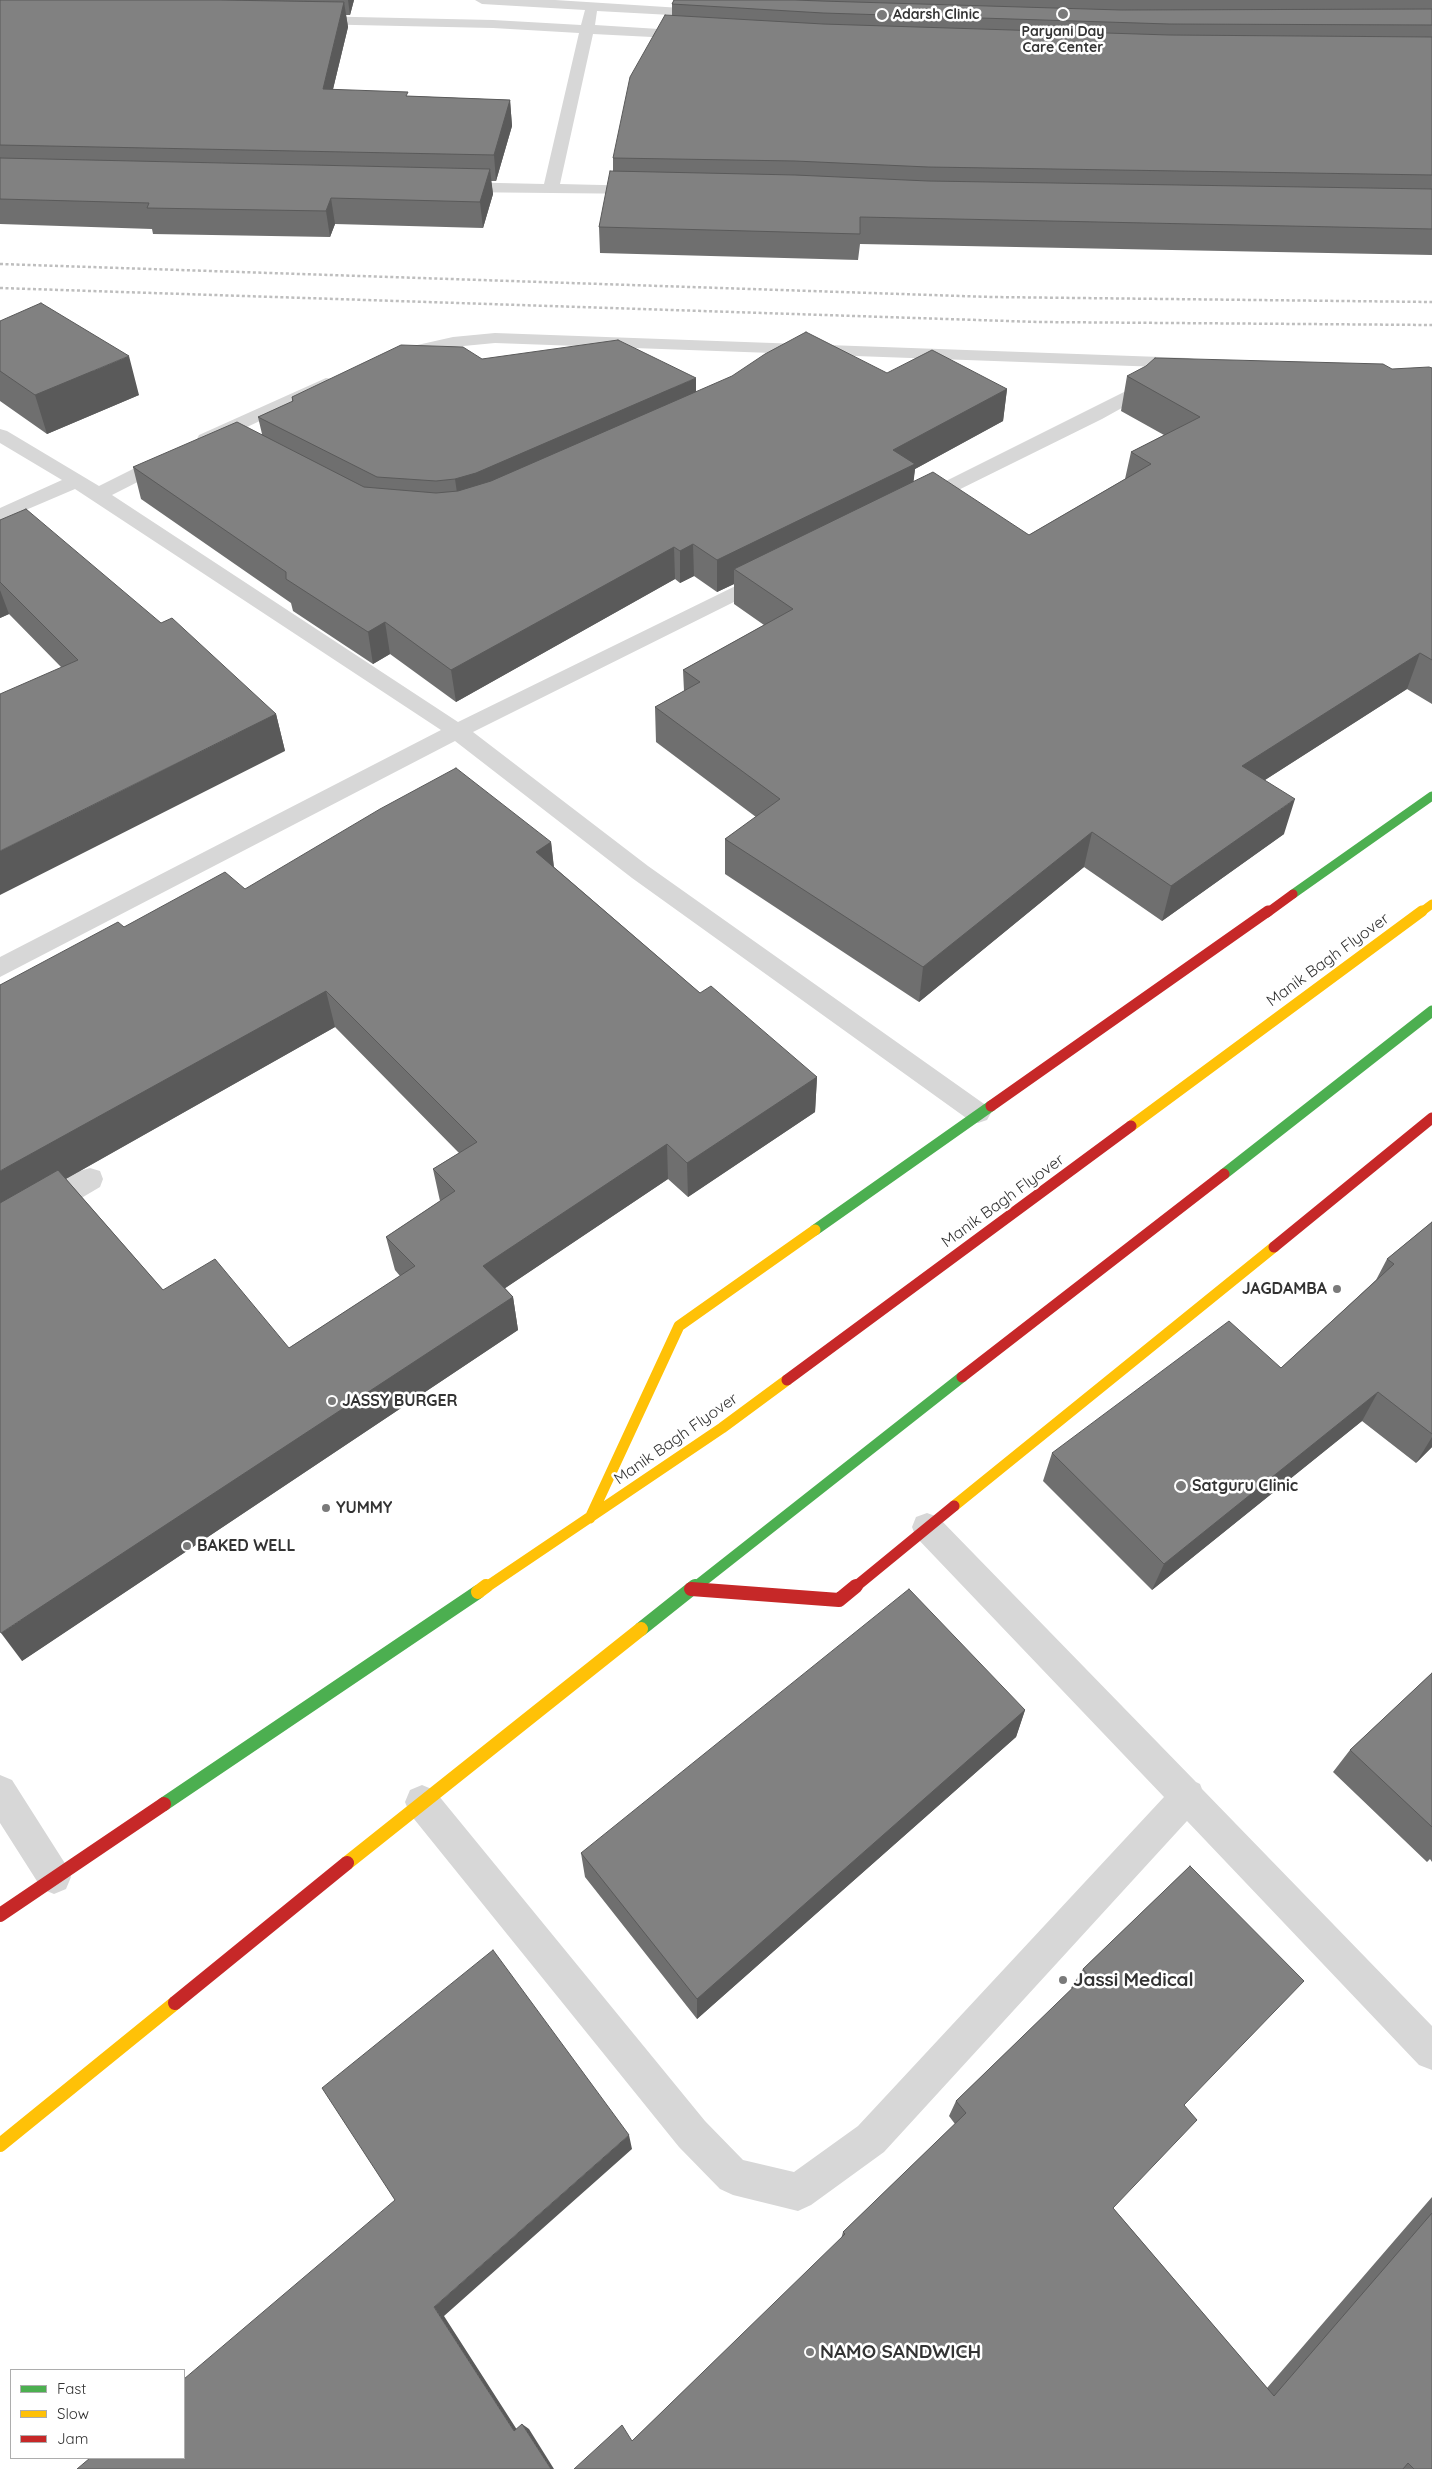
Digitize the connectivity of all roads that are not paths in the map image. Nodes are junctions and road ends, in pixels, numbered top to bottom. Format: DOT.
graph roads {
  1 [pos="482,0"];
  2 [pos="593,5"];
  3 [pos="652,5"];
  4 [pos="720,14"];
  5 [pos="298,20"];
  6 [pos="586,30"];
  7 [pos="703,36"];
  8 [pos="443,187"];
  9 [pos="551,189"];
  10 [pos="663,191"];
  11 [pos="384,359"];
  12 [pos="1167,362"];
  13 [pos="1207,364"];
  14 [pos="341,376"];
  15 [pos="221,432"];
  16 [pos="0,435"];
  17 [pos="238,441"];
  18 [pos="76,481"];
  19 [pos="98,494"];
  20 [pos="900,512"];
  21 [pos="0,515"];
  22 [pos="785,569"];
  23 [pos="457,731"];
  24 [pos="1432,796"];
  25 [pos="1432,904"];
  26 [pos="0,968"];
  27 [pos="1432,1011"];
  28 [pos="978,1113"];
  29 [pos="1432,1118"];
  30 [pos="90,1180"];
  31 [pos="0,1232"];
  32 [pos="589,1519"];
  33 [pos="927,1527"];
  34 [pos="691,1589"];
  35 [pos="0,1792"];
  36 [pos="1188,1796"];
  37 [pos="422,1802"];
  38 [pos="54,1877"];
  39 [pos="0,1915"];
  40 [pos="1432,2052"];
  41 [pos="0,2145"];
  1 -- 2 [label="street"];
  2 -- 3 [label="street"];
  2 -- 6 [label="street"];
  3 -- 4 [label="street"];
  5 -- 6 [label="street"];
  6 -- 7 [label="street"];
  6 -- 9 [label="street"];
  8 -- 9 [label="street"];
  9 -- 10 [label="street"];
  11 -- 12 [label="street"];
  12 -- 13 [label="street"];
  12 -- 20 [label="street"];
  14 -- 15 [label="street"];
  15 -- 17 [label="street"];
  15 -- 19 [label="street"];
  16 -- 18 [label="street"];
  18 -- 19 [label="street"];
  18 -- 21 [label="street"];
  19 -- 23 [label="street"];
  22 -- 23 [label="street"];
  23 -- 26 [label="street"];
  23 -- 28 [label="street"];
  24 -- 28 [label="main road"];
  25 -- 32 [label="main road, Manik Bagh Flyover"];
  27 -- 34 [label="main road"];
  28 -- 32 [label="main road"];
  29 -- 33 [label="main road"];
  30 -- 31 [label="street"];
  32 -- 38 [label="main road, Manik Bagh Flyover"];
  33 -- 34 [label="main road"];
  33 -- 36 [label="street"];
  34 -- 37 [label="main road"];
  35 -- 38 [label="street"];
  36 -- 37 [label="street"];
  36 -- 40 [label="street"];
  37 -- 41 [label="main road"];
  38 -- 39 [label="main road, Manik Bagh Flyover"];
}
